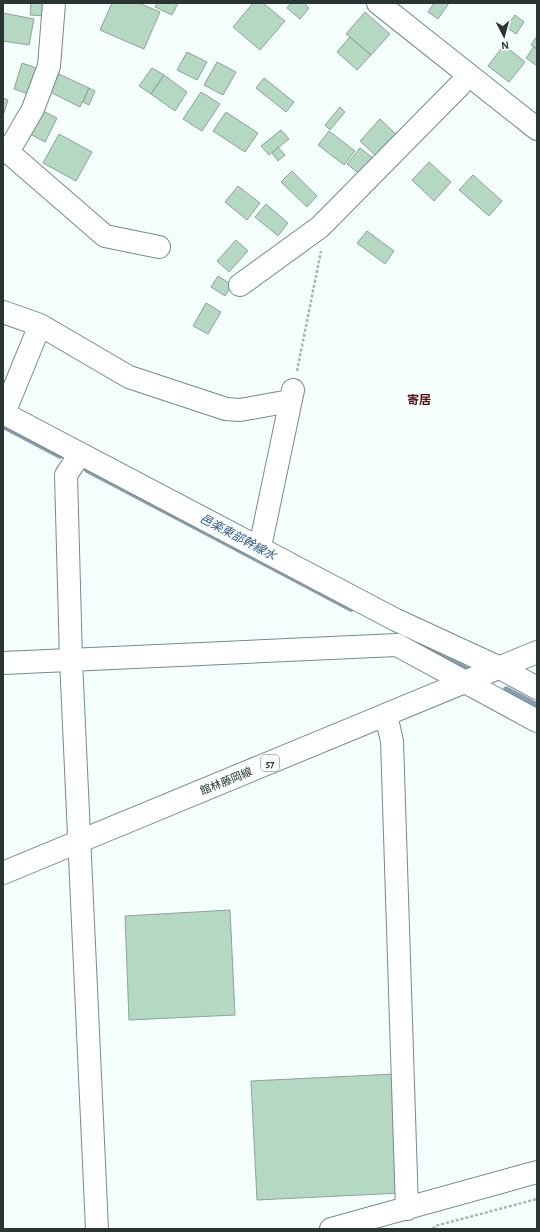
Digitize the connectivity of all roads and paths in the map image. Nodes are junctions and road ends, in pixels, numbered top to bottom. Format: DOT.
graph roads {
  1 [pos="54,3"];
  2 [pos="378,3"];
  3 [pos="468,74"];
  4 [pos="537,129"];
  5 [pos="320,227"];
  6 [pos="159,247"];
  7 [pos="240,285"];
  8 [pos="3,312"];
  9 [pos="40,325"];
  10 [pos="292,395"];
  11 [pos="4,413"];
  12 [pos="80,454"];
  13 [pos="260,548"];
  14 [pos="396,620"];
  15 [pos="383,645"];
  16 [pos="537,652"];
  17 [pos="71,660"];
  18 [pos="3,662"];
  19 [pos="500,668"];
  20 [pos="463,683"];
  21 [pos="537,688"];
  22 [pos="386,715"];
  23 [pos="537,721"];
  24 [pos="80,841"];
  25 [pos="3,873"];
  26 [pos="537,1172"];
  27 [pos="537,1199"];
  28 [pos="407,1209"];
  29 [pos="97,1229"];
  30 [pos="331,1229"];
  31 [pos="432,1229"];
  1 -- 6 [label="street"];
  2 -- 3 [label="street"];
  3 -- 4 [label="street"];
  3 -- 5 [label="street"];
  5 -- 7 [label="street"];
  5 -- 10 [label="path"];
  8 -- 9 [label="street"];
  9 -- 10 [label="street"];
  9 -- 11 [label="street"];
  10 -- 13 [label="street"];
  11 -- 12 [label="street"];
  12 -- 13 [label="street"];
  12 -- 17 [label="street"];
  13 -- 14 [label="street"];
  14 -- 15 [label="street"];
  14 -- 19 [label="street"];
  15 -- 17 [label="street"];
  15 -- 20 [label="street"];
  16 -- 19 [label="street, 館林藤岡線 / 57"];
  17 -- 18 [label="street"];
  17 -- 24 [label="street"];
  19 -- 20 [label="street, 館林藤岡線 / 57"];
  19 -- 21 [label="street"];
  20 -- 22 [label="street, 館林藤岡線 / 57"];
  20 -- 23 [label="street"];
  22 -- 24 [label="street, 館林藤岡線 / 57"];
  22 -- 28 [label="street"];
  24 -- 25 [label="street, 館林藤岡線 / 57"];
  24 -- 29 [label="street"];
  26 -- 28 [label="street"];
  27 -- 31 [label="path"];
  28 -- 30 [label="street"];
}
